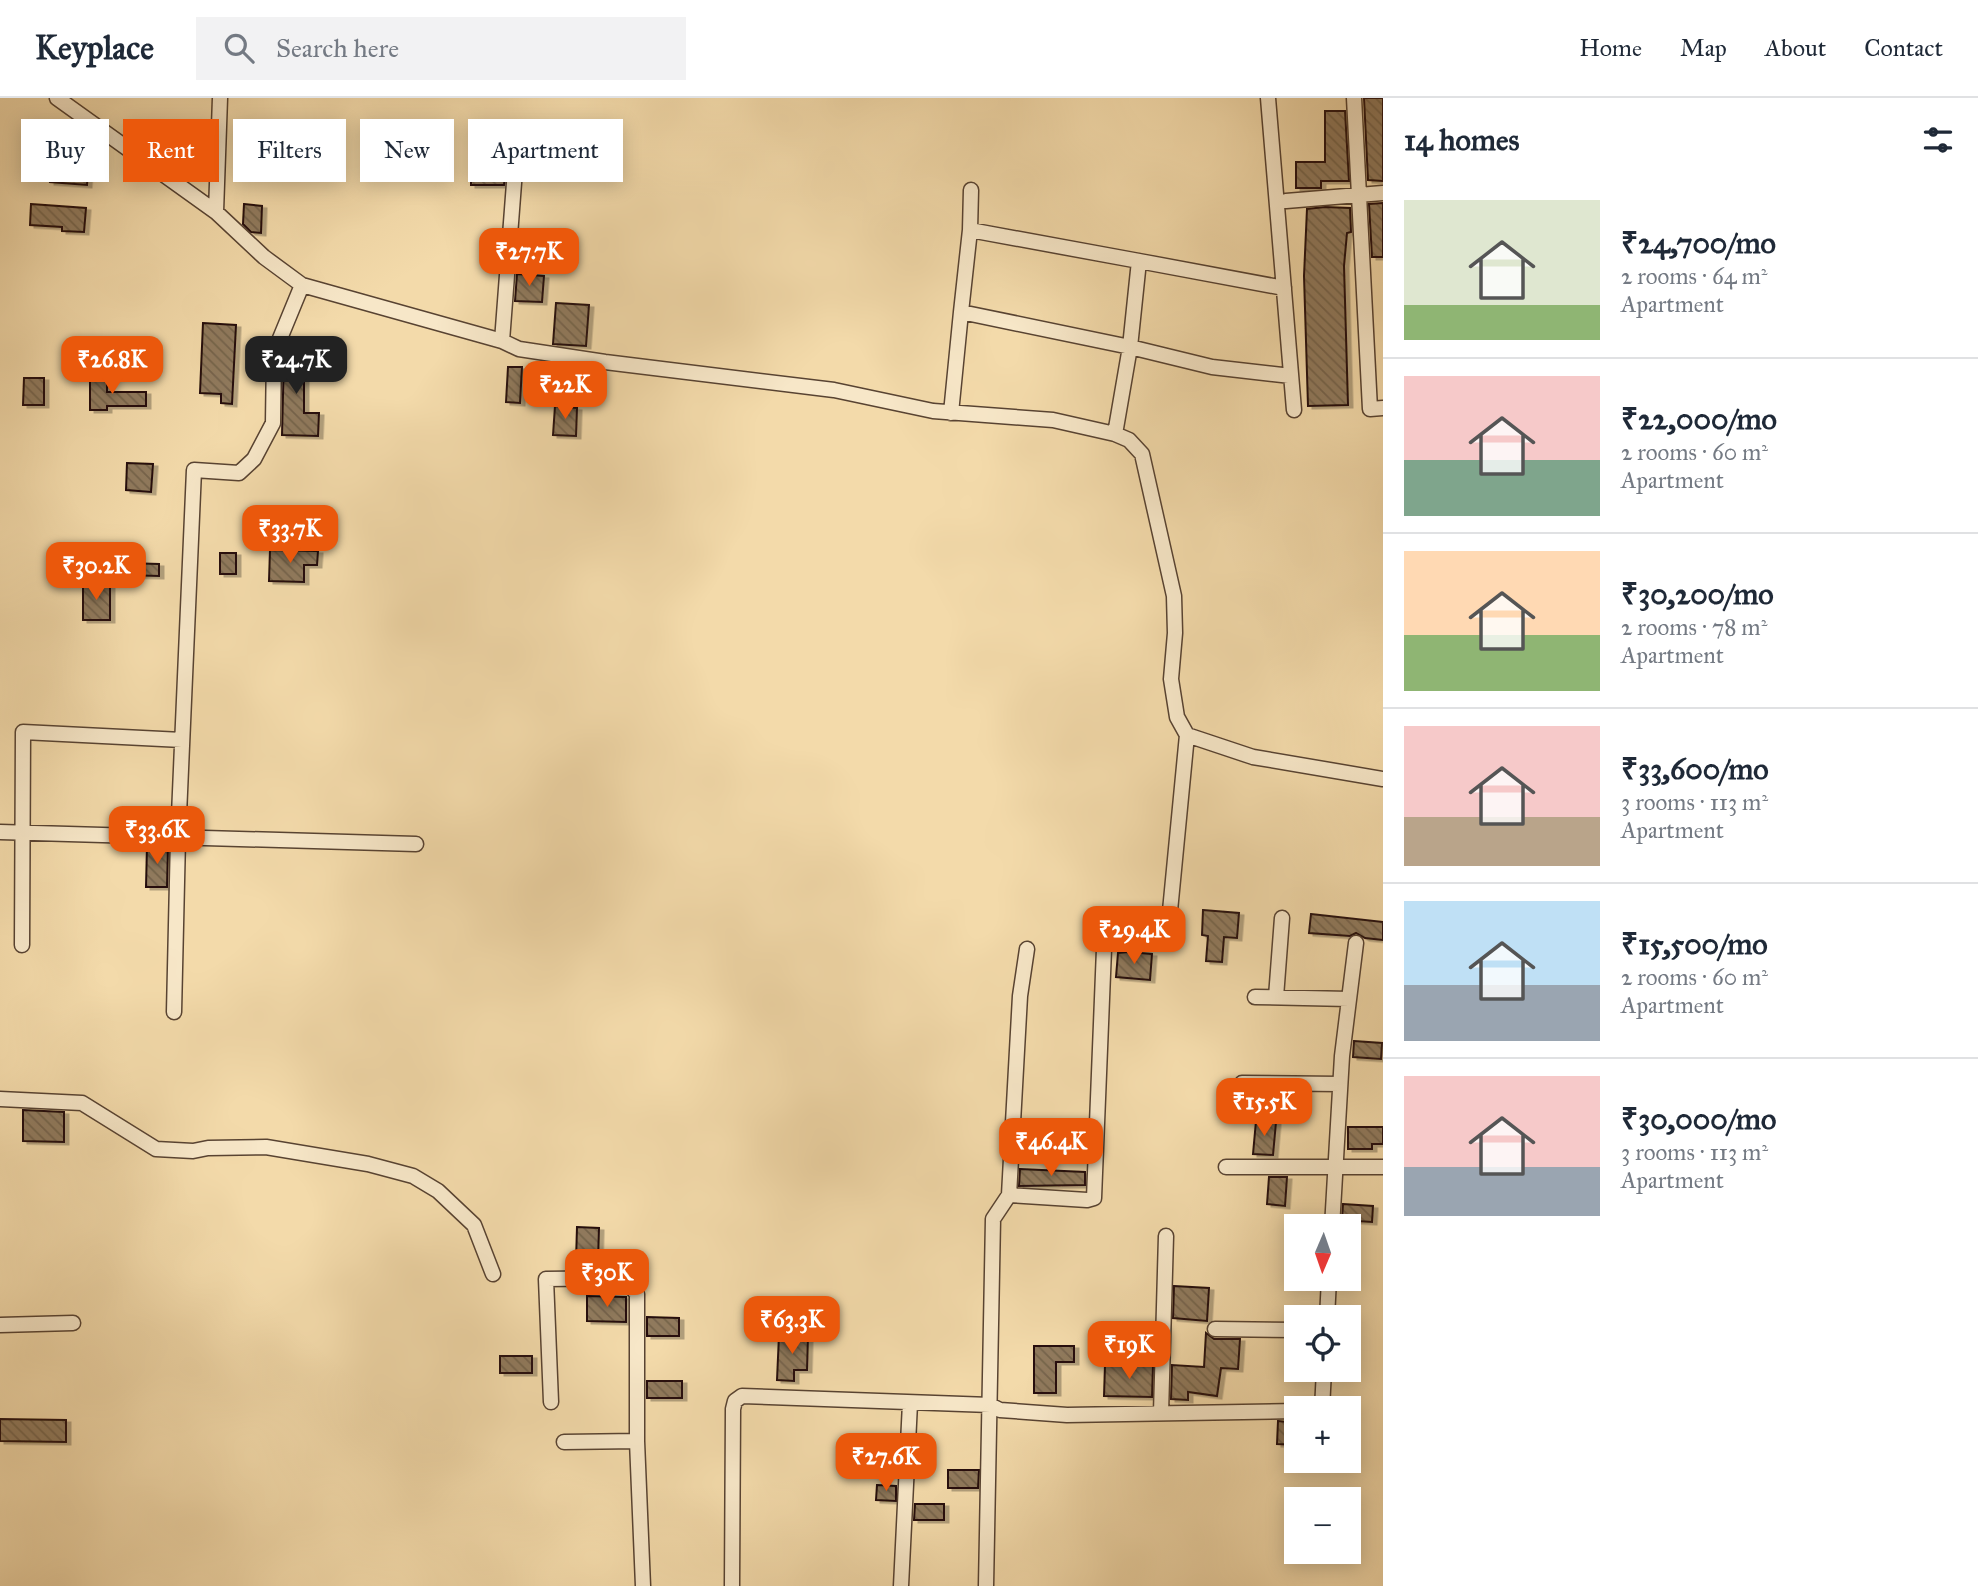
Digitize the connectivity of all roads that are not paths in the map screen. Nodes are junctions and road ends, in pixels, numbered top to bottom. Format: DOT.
graph roads {
  1 [pos="57,98"];
  2 [pos="220,98"];
  3 [pos="1268,98"];
  4 [pos="1354,98"];
  5 [pos="514,182"];
  6 [pos="971,190"];
  7 [pos="1383,194"];
  8 [pos="1358,195"];
  9 [pos="1286,201"];
  10 [pos="216,212"];
  11 [pos="970,230"];
  12 [pos="1139,261"];
  13 [pos="302,285"];
  14 [pos="1284,288"];
  15 [pos="961,312"];
  16 [pos="502,341"];
  17 [pos="1130,347"];
  18 [pos="1291,376"];
  19 [pos="1383,408"];
  20 [pos="1294,410"];
  21 [pos="951,413"];
  22 [pos="1115,434"];
  23 [pos="1187,735"];
  24 [pos="182,740"];
  25 [pos="1383,779"];
  26 [pos="0,832"];
  27 [pos="23,833"];
  28 [pos="178,838"];
  29 [pos="416,844"];
  30 [pos="1282,918"];
  31 [pos="1356,943"];
  32 [pos="22,945"];
  33 [pos="1027,948"];
  34 [pos="1255,997"];
  35 [pos="1276,997"];
  36 [pos="1349,999"];
  37 [pos="174,1012"];
  38 [pos="1242,1083"];
  39 [pos="1340,1084"];
  40 [pos="0,1099"];
  41 [pos="1226,1167"];
  42 [pos="1383,1167"];
  43 [pos="1335,1169"];
  44 [pos="1009,1195"];
  45 [pos="1333,1214"];
  46 [pos="1166,1236"];
  47 [pos="493,1274"];
  48 [pos="73,1323"];
  49 [pos="0,1325"];
  50 [pos="1215,1329"];
  51 [pos="1284,1330"];
  52 [pos="551,1402"];
  53 [pos="910,1403"];
  54 [pos="990,1405"];
  55 [pos="1284,1411"];
  56 [pos="1161,1413"];
  57 [pos="637,1441"];
  58 [pos="564,1442"];
  59 [pos="643,1586"];
  60 [pos="732,1586"];
  61 [pos="901,1586"];
  62 [pos="986,1586"];
  1 -- 10 [label="street"];
  2 -- 10 [label="street"];
  3 -- 14 [label="street"];
  4 -- 8 [label="street"];
  5 -- 16 [label="street"];
  6 -- 11 [label="street"];
  7 -- 8 [label="street"];
  8 -- 9 [label="street"];
  8 -- 19 [label="street"];
  10 -- 13 [label="street"];
  11 -- 12 [label="street"];
  11 -- 15 [label="street"];
  12 -- 14 [label="street"];
  12 -- 17 [label="street"];
  13 -- 16 [label="street"];
  13 -- 24 [label="street"];
  14 -- 18 [label="street"];
  15 -- 17 [label="street"];
  15 -- 21 [label="street"];
  16 -- 21 [label="street"];
  17 -- 18 [label="street"];
  17 -- 22 [label="street"];
  18 -- 20 [label="street"];
  21 -- 22 [label="street"];
  22 -- 23 [label="street"];
  23 -- 25 [label="street"];
  23 -- 44 [label="street"];
  24 -- 27 [label="street"];
  24 -- 28 [label="street"];
  26 -- 27 [label="street"];
  27 -- 28 [label="street"];
  27 -- 32 [label="street"];
  28 -- 29 [label="street"];
  28 -- 37 [label="street"];
  30 -- 35 [label="street"];
  31 -- 36 [label="street"];
  33 -- 44 [label="street"];
  34 -- 35 [label="street"];
  35 -- 36 [label="street"];
  36 -- 39 [label="street"];
  38 -- 39 [label="street"];
  39 -- 43 [label="street"];
  40 -- 47 [label="street"];
  41 -- 43 [label="street"];
  42 -- 43 [label="street"];
  43 -- 45 [label="street"];
  44 -- 54 [label="street"];
  46 -- 56 [label="street"];
  48 -- 49 [label="street"];
  50 -- 51 [label="street"];
  52 -- 57 [label="street"];
  53 -- 54 [label="street"];
  53 -- 60 [label="street"];
  53 -- 61 [label="street"];
  54 -- 56 [label="street"];
  54 -- 62 [label="street"];
  55 -- 56 [label="street"];
  57 -- 58 [label="street"];
  57 -- 59 [label="street"];
}
